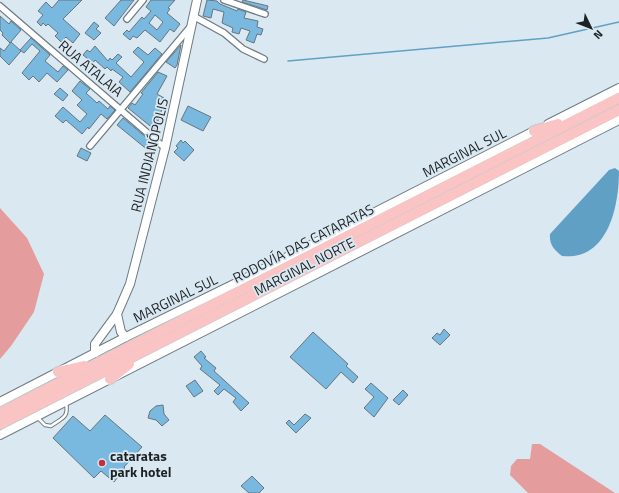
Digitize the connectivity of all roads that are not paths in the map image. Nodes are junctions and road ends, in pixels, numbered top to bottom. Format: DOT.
graph roads {
  1 [pos="143,0"];
  2 [pos="197,0"];
  3 [pos="224,0"];
  4 [pos="0,6"];
  5 [pos="265,14"];
  6 [pos="127,20"];
  7 [pos="194,20"];
  8 [pos="264,59"];
  9 [pos="619,88"];
  10 [pos="619,98"];
  11 [pos="122,110"];
  12 [pos="618,113"];
  13 [pos="587,115"];
  14 [pos="534,131"];
  15 [pos="90,146"];
  16 [pos="165,148"];
  17 [pos="117,314"];
  18 [pos="126,337"];
  19 [pos="143,352"];
  20 [pos="95,353"];
  21 [pos="100,362"];
  22 [pos="58,372"];
  23 [pos="110,379"];
  24 [pos="0,402"];
  25 [pos="66,402"];
  26 [pos="0,413"];
  27 [pos="36,417"];
  28 [pos="0,424"];
  29 [pos="0,435"];
  1 -- 6 [label="street"];
  2 -- 7 [label="street, RUA INDIANÓPOLIS"];
  3 -- 5 [label="street"];
  4 -- 11 [label="street, RUA ATALAIA"];
  7 -- 8 [label="street"];
  7 -- 11 [label="street"];
  7 -- 16 [label="street, RUA INDIANÓPOLIS"];
  9 -- 14 [label="street, MARGINAL SUL"];
  10 -- 13 [label="highway, RODOVÍA DAS CATARATAS"];
  11 -- 15 [label="street"];
  11 -- 16 [label="street, RUA ATALAIA"];
  12 -- 19 [label="highway, RODOVÍA DAS CATARATAS"];
  12 -- 23 [label="street, MARGINAL NORTE"];
  13 -- 14 [label="highway"];
  13 -- 21 [label="highway, RODOVÍA DAS CATARATAS"];
  14 -- 18 [label="street, MARGINAL SUL"];
  16 -- 17 [label="street, RUA INDIANÓPOLIS"];
  17 -- 18 [label="street"];
  17 -- 20 [label="street, RUA INDIANÓPOLIS"];
  18 -- 20 [label="street, MARGINAL SUL"];
  19 -- 23 [label="highway"];
  19 -- 28 [label="highway, RODOVÍA DAS CATARATAS"];
  20 -- 22 [label="street, MARGINAL SUL"];
  21 -- 22 [label="highway"];
  21 -- 26 [label="highway, RODOVÍA DAS CATARATAS"];
  22 -- 24 [label="street, MARGINAL SUL"];
  23 -- 25 [label="street, MARGINAL NORTE"];
  25 -- 27 [label="street, MARGINAL NORTE"];
  25 -- 27 [label="lane"];
  27 -- 29 [label="street, MARGINAL NORTE"];
}
